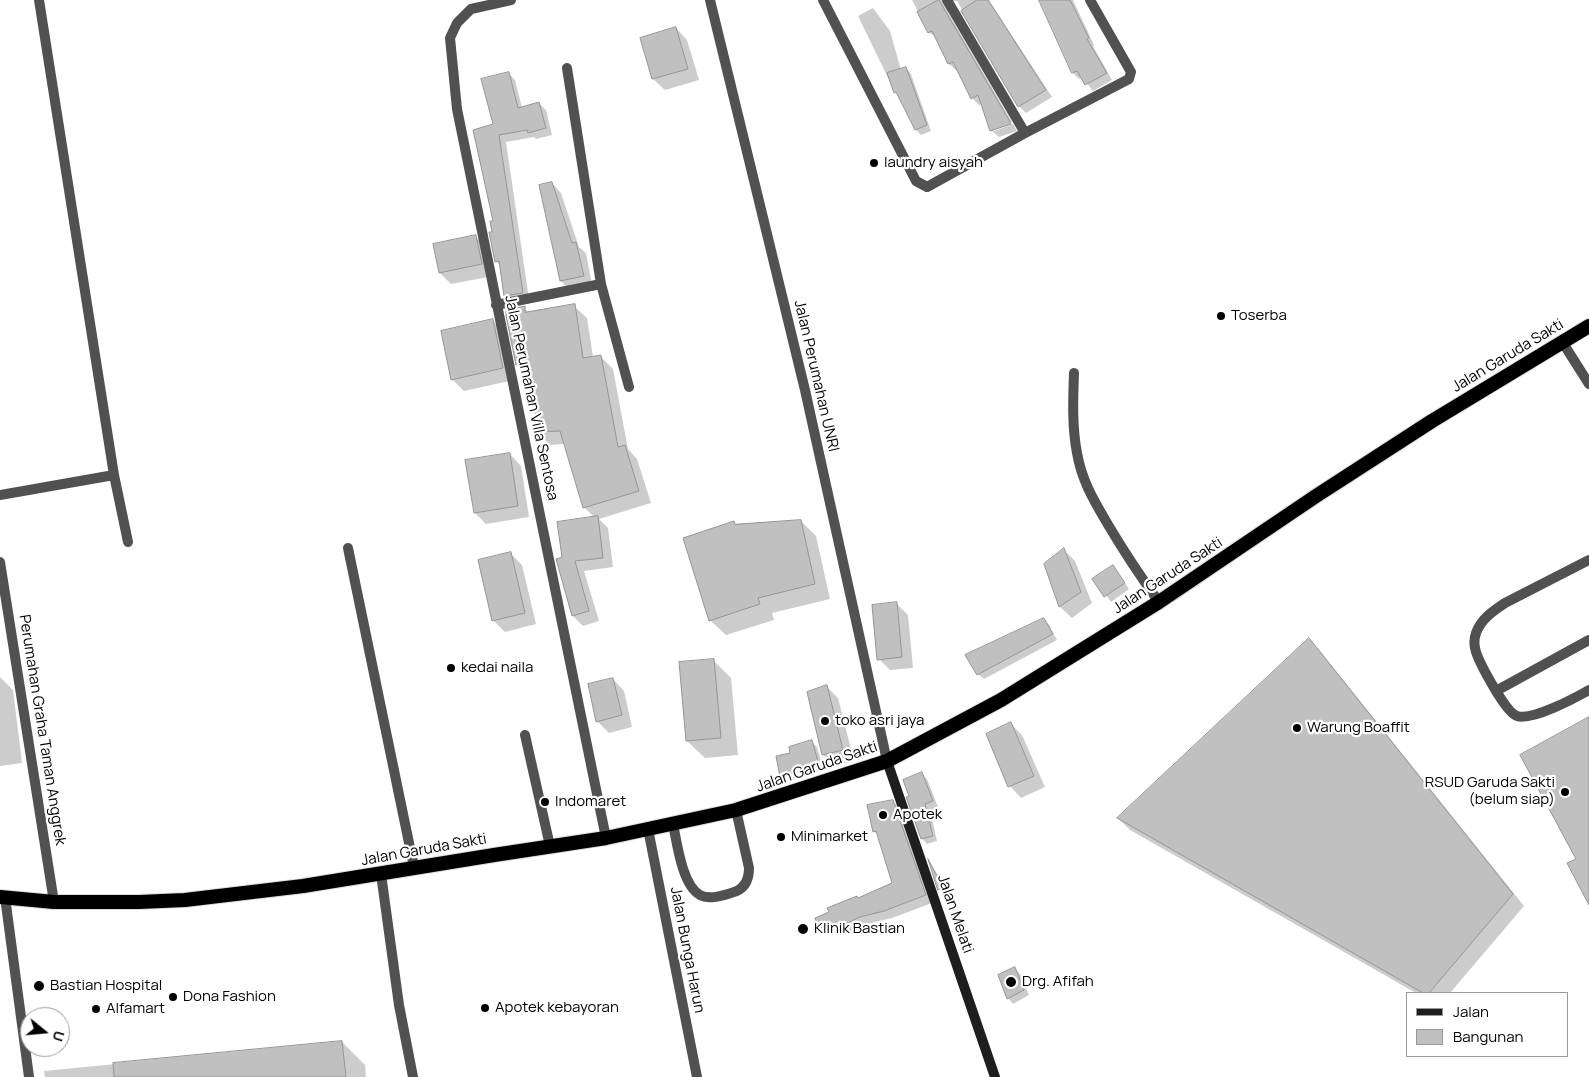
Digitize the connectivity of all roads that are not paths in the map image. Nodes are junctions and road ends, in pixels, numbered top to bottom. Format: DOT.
graph roads {
  1 [pos="39,0"];
  2 [pos="511,0"];
  3 [pos="710,0"];
  4 [pos="823,0"];
  5 [pos="947,0"];
  6 [pos="1090,0"];
  7 [pos="567,68"];
  8 [pos="1025,133"];
  9 [pos="602,284"];
  10 [pos="496,305"];
  11 [pos="1589,326"];
  12 [pos="1563,343"];
  13 [pos="1074,373"];
  14 [pos="1589,384"];
  15 [pos="629,387"];
  16 [pos="114,475"];
  17 [pos="0,496"];
  18 [pos="128,542"];
  19 [pos="348,548"];
  20 [pos="1589,560"];
  21 [pos="0,562"];
  22 [pos="1159,602"];
  23 [pos="1589,640"];
  24 [pos="1589,690"];
  25 [pos="1496,691"];
  26 [pos="526,735"];
  27 [pos="887,761"];
  28 [pos="736,810"];
  29 [pos="673,824"];
  30 [pos="648,829"];
  31 [pos="606,838"];
  32 [pos="550,846"];
  33 [pos="414,868"];
  34 [pos="381,874"];
  35 [pos="3,897"];
  36 [pos="54,902"];
  37 [pos="30,1077"];
  38 [pos="413,1077"];
  39 [pos="697,1077"];
  40 [pos="995,1077"];
  1 -- 16 [label="street"];
  2 -- 10 [label="street, Jalan Perumahan Villa Sentosa"];
  3 -- 27 [label="street, Jalan Perumahan UNRI"];
  4 -- 8 [label="street"];
  5 -- 8 [label="street"];
  6 -- 8 [label="street"];
  7 -- 9 [label="street"];
  9 -- 10 [label="street"];
  9 -- 15 [label="street"];
  10 -- 31 [label="street, Jalan Perumahan Villa Sentosa"];
  11 -- 12 [label="highway, Jalan Garuda Sakti"];
  12 -- 14 [label="street"];
  12 -- 22 [label="highway, Jalan Garuda Sakti"];
  13 -- 22 [label="street"];
  16 -- 17 [label="street"];
  16 -- 18 [label="street"];
  19 -- 33 [label="street"];
  20 -- 25 [label="street"];
  21 -- 36 [label="street, Perumahan Graha Taman Anggrek"];
  22 -- 27 [label="highway, Jalan Garuda Sakti"];
  23 -- 25 [label="street"];
  24 -- 25 [label="street"];
  26 -- 32 [label="street"];
  27 -- 28 [label="highway, Jalan Garuda Sakti"];
  27 -- 40 [label="main road, Jalan Melati"];
  28 -- 29 [label="highway, Jalan Garuda Sakti"];
  28 -- 29 [label="street"];
  29 -- 30 [label="highway, Jalan Garuda Sakti"];
  30 -- 31 [label="highway, Jalan Garuda Sakti"];
  30 -- 39 [label="street, Jalan Bunga Harun"];
  31 -- 32 [label="highway, Jalan Garuda Sakti"];
  32 -- 33 [label="highway, Jalan Garuda Sakti"];
  33 -- 34 [label="highway, Jalan Garuda Sakti"];
  34 -- 36 [label="highway, Jalan Garuda Sakti"];
  34 -- 38 [label="street"];
  35 -- 36 [label="highway, Jalan Garuda Sakti"];
  35 -- 37 [label="street"];
}
